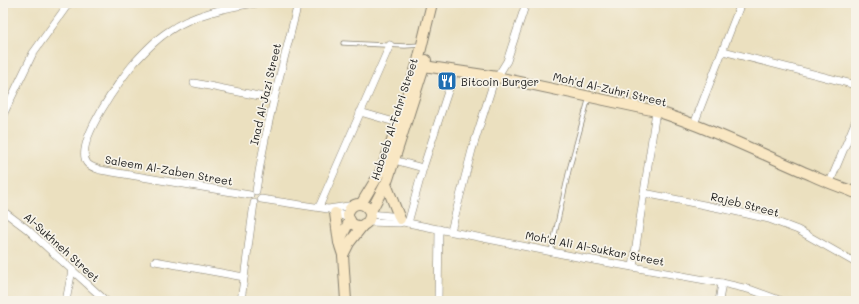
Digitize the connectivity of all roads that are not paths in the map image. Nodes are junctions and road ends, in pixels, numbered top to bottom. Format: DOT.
graph roads {
  1 [pos="69,3"];
  2 [pos="258,3"];
  3 [pos="298,3"];
  4 [pos="432,3"];
  5 [pos="526,3"];
  6 [pos="741,3"];
  7 [pos="427,28"];
  8 [pos="343,43"];
  9 [pos="390,45"];
  10 [pos="422,45"];
  11 [pos="723,51"];
  12 [pos="421,66"];
  13 [pos="455,70"];
  14 [pos="497,77"];
  15 [pos="194,83"];
  16 [pos="856,85"];
  17 [pos="589,96"];
  18 [pos="274,99"];
  19 [pos="656,111"];
  20 [pos="360,112"];
  21 [pos="3,115"];
  22 [pos="856,120"];
  23 [pos="398,123"];
  24 [pos="694,124"];
  25 [pos="394,160"];
  26 [pos="423,168"];
  27 [pos="830,182"];
  28 [pos="386,184"];
  29 [pos="253,193"];
  30 [pos="644,193"];
  31 [pos="856,193"];
  32 [pos="261,199"];
  33 [pos="254,203"];
  34 [pos="358,205"];
  35 [pos="319,207"];
  36 [pos="3,211"];
  37 [pos="332,211"];
  38 [pos="368,218"];
  39 [pos="350,220"];
  40 [pos="404,221"];
  41 [pos="439,229"];
  42 [pos="451,231"];
  43 [pos="342,251"];
  44 [pos="551,252"];
  45 [pos="155,261"];
  46 [pos="856,263"];
  47 [pos="633,267"];
  48 [pos="72,270"];
  49 [pos="244,277"];
  50 [pos="722,283"];
  51 [pos="66,301"];
  52 [pos="106,301"];
  53 [pos="241,301"];
  54 [pos="346,301"];
  55 [pos="438,301"];
  56 [pos="719,301"];
  57 [pos="782,301"];
  1 -- 21 [label="street"];
  2 -- 29 [label="street, Saleem Al-Zaben Street"];
  3 -- 18 [label="street, Inad Al-Jazi Street"];
  4 -- 7 [label="street, Habeeb Al-Fahri Street"];
  5 -- 14 [label="street"];
  6 -- 11 [label="street"];
  7 -- 10 [label="street, Habeeb Al-Fahri Street"];
  7 -- 12 [label="street, Habeeb Al-Fahri Street"];
  8 -- 9 [label="lane"];
  9 -- 10 [label="lane"];
  9 -- 20 [label="street"];
  10 -- 12 [label="street, Habeeb Al-Fahri Street"];
  11 -- 16 [label="street"];
  11 -- 24 [label="street"];
  12 -- 13 [label="street, Moh'd Al-Zuhri Street"];
  12 -- 23 [label="street, Habeeb Al-Fahri Street"];
  12 -- 25 [label="street, Habeeb Al-Fahri Street"];
  13 -- 14 [label="street, Moh'd Al-Zuhri Street"];
  13 -- 26 [label="street"];
  14 -- 17 [label="street, Moh'd Al-Zuhri Street"];
  14 -- 42 [label="street"];
  15 -- 18 [label="street"];
  17 -- 19 [label="street, Moh'd Al-Zuhri Street"];
  17 -- 44 [label="lane"];
  18 -- 29 [label="street, Inad Al-Jazi Street"];
  19 -- 24 [label="street, Moh'd Al-Zuhri Street"];
  19 -- 30 [label="street"];
  20 -- 23 [label="street"];
  20 -- 35 [label="street"];
  22 -- 27 [label="street"];
  23 -- 34 [label="street, Habeeb Al-Fahri Street"];
  24 -- 27 [label="street, Moh'd Al-Zuhri Street"];
  25 -- 26 [label="street"];
  25 -- 28 [label="street, Habeeb Al-Fahri Street"];
  26 -- 40 [label="street"];
  27 -- 31 [label="street, Moh'd Al-Zuhri Street"];
  28 -- 38 [label="street, Habeeb Al-Fahri Street"];
  28 -- 40 [label="street"];
  29 -- 32 [label="street"];
  29 -- 33 [label="street"];
  30 -- 46 [label="street, Rajeb Street"];
  30 -- 47 [label="street"];
  32 -- 33 [label="street"];
  32 -- 35 [label="street"];
  33 -- 49 [label="street"];
  34 -- 37 [label="street"];
  34 -- 38 [label="street"];
  34 -- 39 [label="street"];
  35 -- 37 [label="street"];
  36 -- 48 [label="street, Al-Sukhneh Street"];
  37 -- 39 [label="street"];
  37 -- 43 [label="street"];
  38 -- 39 [label="street"];
  38 -- 40 [label="street, Moh'd Ali Al-Sukkar Street"];
  38 -- 43 [label="street, Habeeb Al-Fahri Street"];
  39 -- 43 [label="street"];
  40 -- 41 [label="street, Moh'd Ali Al-Sukkar Street"];
  41 -- 42 [label="street, Moh'd Ali Al-Sukkar Street"];
  41 -- 55 [label="street"];
  42 -- 44 [label="street, Moh'd Ali Al-Sukkar Street"];
  43 -- 54 [label="street"];
  44 -- 47 [label="street, Moh'd Ali Al-Sukkar Street"];
  45 -- 49 [label="street"];
  47 -- 50 [label="street, Moh'd Ali Al-Sukkar Street"];
  48 -- 51 [label="street"];
  48 -- 52 [label="street, Al-Sukhneh Street"];
  49 -- 53 [label="street"];
  50 -- 56 [label="street"];
  50 -- 57 [label="street, Moh'd Ali Al-Sukkar Street"];
}
